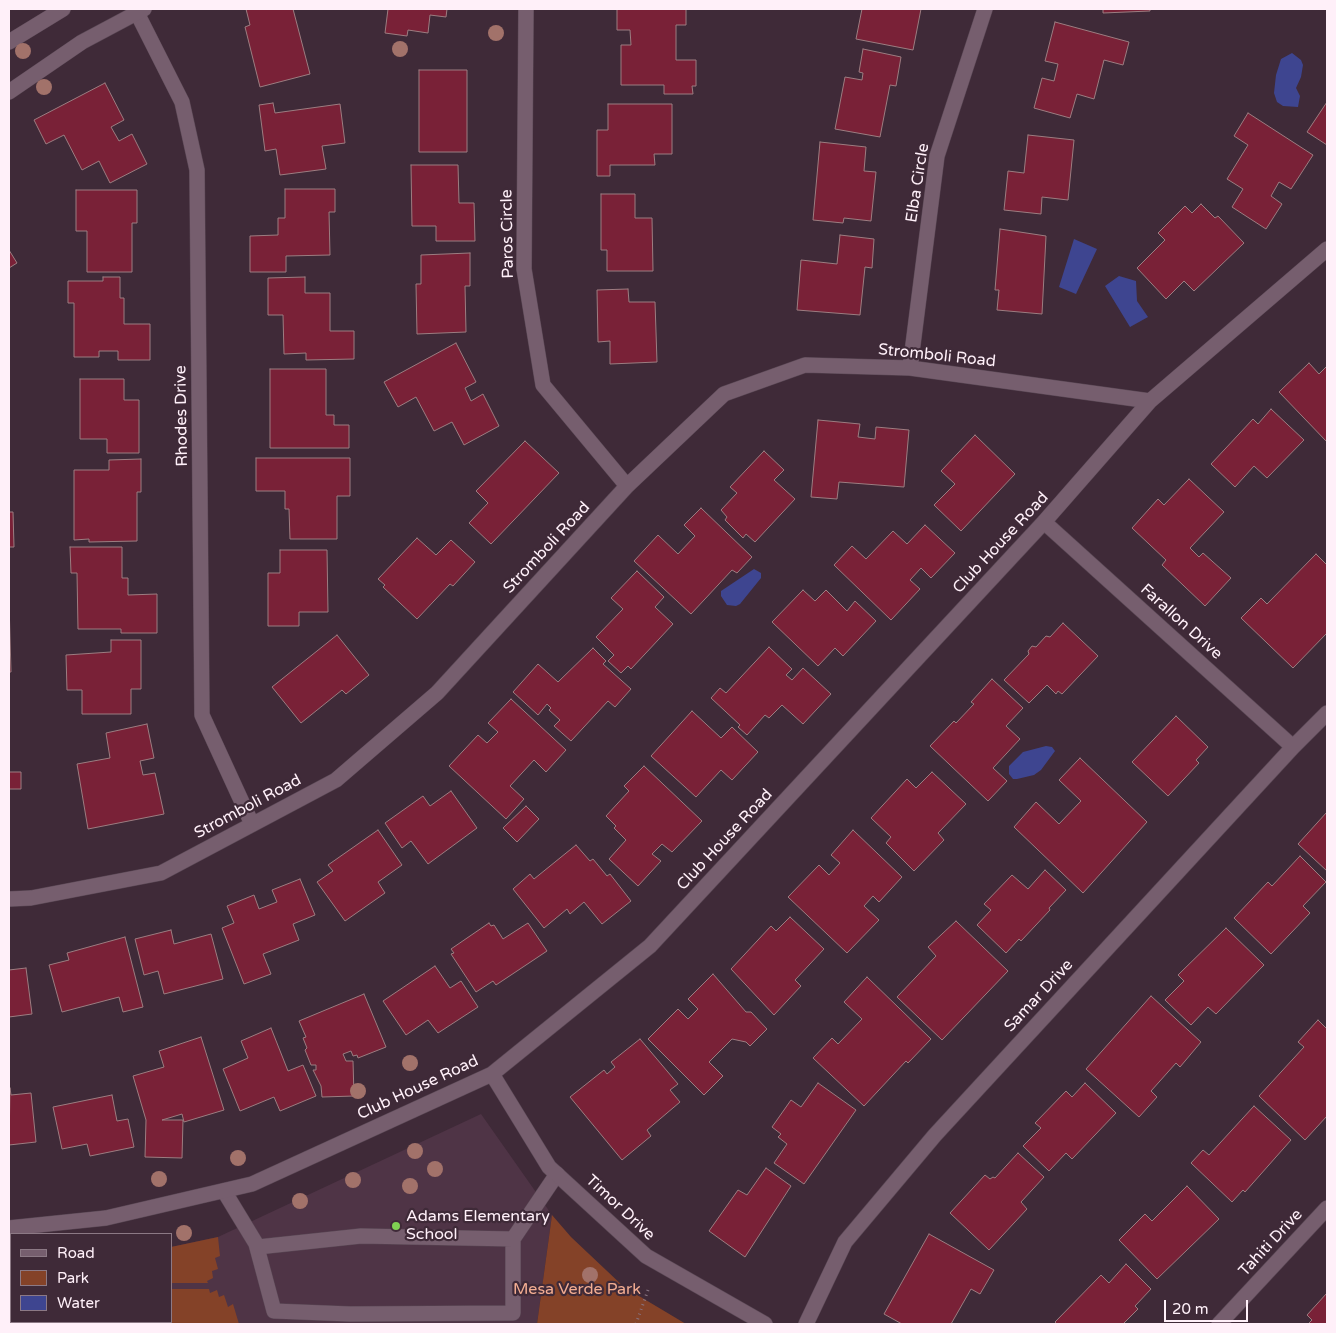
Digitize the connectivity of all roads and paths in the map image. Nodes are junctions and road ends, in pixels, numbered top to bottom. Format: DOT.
graph roads {
  1 [pos="63,9"];
  2 [pos="526,9"];
  3 [pos="985,9"];
  4 [pos="138,10"];
  5 [pos="9,42"];
  6 [pos="9,92"];
  7 [pos="1327,249"];
  8 [pos="910,368"];
  9 [pos="1150,401"];
  10 [pos="627,486"];
  11 [pos="1044,522"];
  12 [pos="1327,713"];
  13 [pos="1293,747"];
  14 [pos="252,824"];
  15 [pos="9,899"];
  16 [pos="492,1074"];
  17 [pos="557,1174"];
  18 [pos="224,1191"];
  19 [pos="1327,1208"];
  20 [pos="9,1228"];
  21 [pos="513,1239"];
  22 [pos="256,1244"];
  23 [pos="648,1290"];
  24 [pos="636,1324"];
  25 [pos="765,1324"];
  26 [pos="806,1324"];
  27 [pos="1219,1324"];
  1 -- 5 [label="street"];
  2 -- 10 [label="street, Paros Circle"];
  3 -- 8 [label="street, Elba Circle"];
  4 -- 6 [label="street"];
  4 -- 14 [label="street, Rhodes Drive"];
  7 -- 9 [label="street, Club House Road"];
  8 -- 9 [label="street, Stromboli Road"];
  8 -- 10 [label="street, Stromboli Road"];
  9 -- 11 [label="street, Club House Road"];
  10 -- 14 [label="street, Stromboli Road"];
  11 -- 13 [label="street, Farallon Drive"];
  11 -- 16 [label="street, Club House Road"];
  12 -- 13 [label="street, Samar Drive"];
  13 -- 26 [label="street, Samar Drive"];
  14 -- 15 [label="street, Stromboli Road"];
  16 -- 17 [label="street, Timor Drive"];
  16 -- 18 [label="street, Club House Road"];
  17 -- 21 [label="street"];
  17 -- 25 [label="street, Timor Drive"];
  18 -- 20 [label="street, Club House Road"];
  18 -- 22 [label="street"];
  19 -- 27 [label="street, Tahiti Drive"];
  21 -- 22 [label="street"];
  21 -- 22 [label="street"];
  23 -- 24 [label="path"];
}
